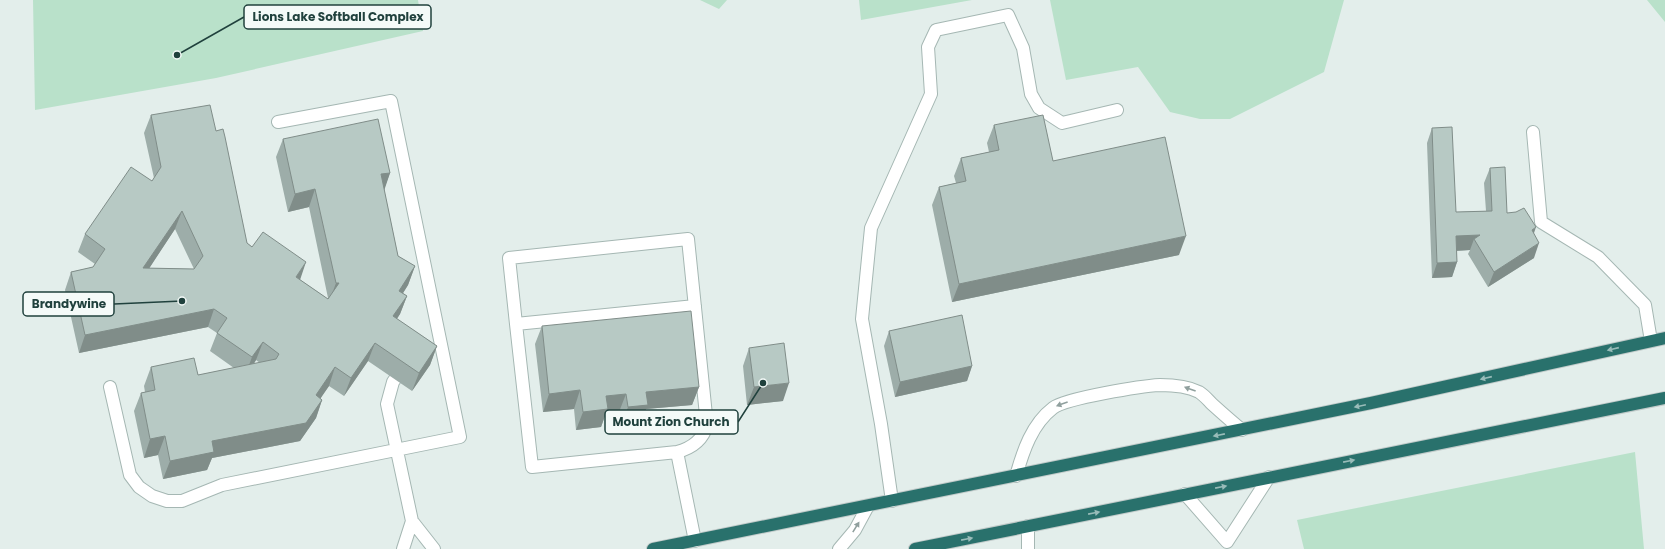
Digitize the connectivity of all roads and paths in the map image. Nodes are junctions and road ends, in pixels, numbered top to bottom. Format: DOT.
graph roads {
  1 [pos="1117,110"];
  2 [pos="278,122"];
  3 [pos="1533,132"];
  4 [pos="695,306"];
  5 [pos="516,324"];
  6 [pos="1665,338"];
  7 [pos="1651,341"];
  8 [pos="411,357"];
  9 [pos="110,387"];
  10 [pos="1665,398"];
  11 [pos="1242,430"];
  12 [pos="397,449"];
  13 [pos="677,452"];
  14 [pos="1016,476"];
  15 [pos="1269,477"];
  16 [pos="1185,494"];
  17 [pos="892,501"];
  18 [pos="865,507"];
  19 [pos="412,521"];
  20 [pos="1028,526"];
  21 [pos="695,541"];
  22 [pos="1227,545"];
  23 [pos="402,549"];
  24 [pos="434,549"];
  25 [pos="654,549"];
  26 [pos="839,549"];
  27 [pos="915,549"];
  28 [pos="1028,549"];
  1 -- 17 [label="lane"];
  2 -- 12 [label="lane"];
  3 -- 7 [label="lane"];
  4 -- 5 [label="lane"];
  4 -- 5 [label="lane"];
  4 -- 13 [label="lane"];
  5 -- 13 [label="lane"];
  6 -- 7 [label="highway"];
  7 -- 11 [label="highway, one-way"];
  8 -- 12 [label="lane"];
  9 -- 12 [label="lane"];
  15 -- 10 [label="highway, one-way"];
  11 -- 14 [label="highway, one-way"];
  11 -- 14 [label="lane, one-way"];
  12 -- 19 [label="lane"];
  13 -- 21 [label="lane"];
  14 -- 17 [label="highway"];
  16 -- 15 [label="highway, one-way"];
  15 -- 22 [label="lane"];
  20 -- 16 [label="highway, one-way"];
  16 -- 22 [label="lane"];
  17 -- 18 [label="highway"];
  18 -- 21 [label="highway"];
  26 -- 18 [label="lane, one-way"];
  19 -- 23 [label="lane"];
  19 -- 24 [label="lane"];
  27 -- 20 [label="highway, one-way"];
  20 -- 28 [label="lane"];
  21 -- 25 [label="highway"];
}
